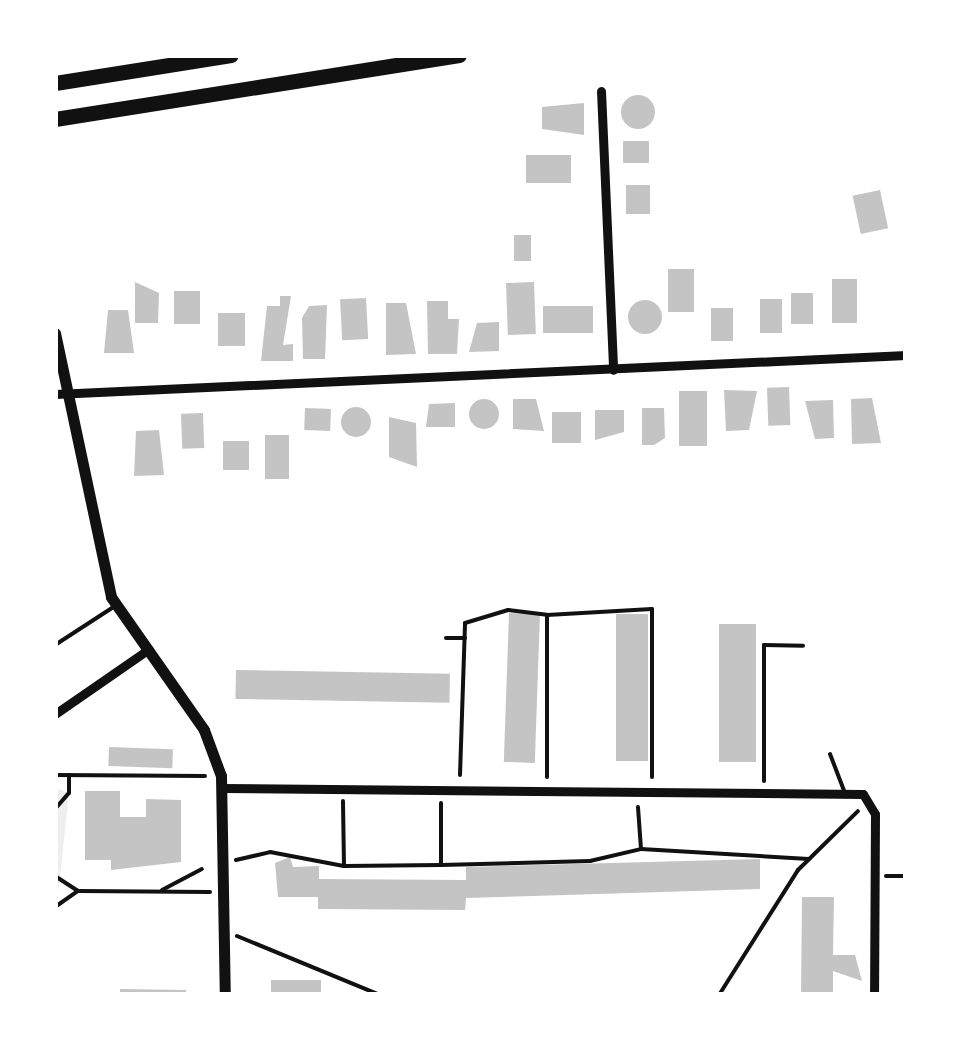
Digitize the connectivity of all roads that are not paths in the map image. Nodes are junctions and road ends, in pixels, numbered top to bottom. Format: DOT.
graph roads {
  1 [pos="232,55"];
  2 [pos="459,55"];
  3 [pos="55,83"];
  4 [pos="601,91"];
  5 [pos="55,119"];
  6 [pos="55,333"];
  7 [pos="906,355"];
  8 [pos="613,370"];
  9 [pos="61,395"];
  10 [pos="115,606"];
  11 [pos="55,645"];
  12 [pos="149,649"];
  13 [pos="55,714"];
  14 [pos="830,754"];
  15 [pos="222,782"];
  16 [pos="846,794"];
  17 [pos="225,995"];
  18 [pos="874,995"];
  1 -- 3 [label="highway"];
  2 -- 5 [label="highway"];
  4 -- 8 [label="street"];
  6 -- 9 [label="street"];
  7 -- 8 [label="street"];
  8 -- 9 [label="street"];
  9 -- 10 [label="street"];
  10 -- 11 [label="lane"];
  10 -- 12 [label="street"];
  12 -- 13 [label="street"];
  12 -- 15 [label="street"];
  14 -- 16 [label="lane"];
  15 -- 16 [label="street"];
  15 -- 17 [label="street"];
  16 -- 18 [label="street"];
}
